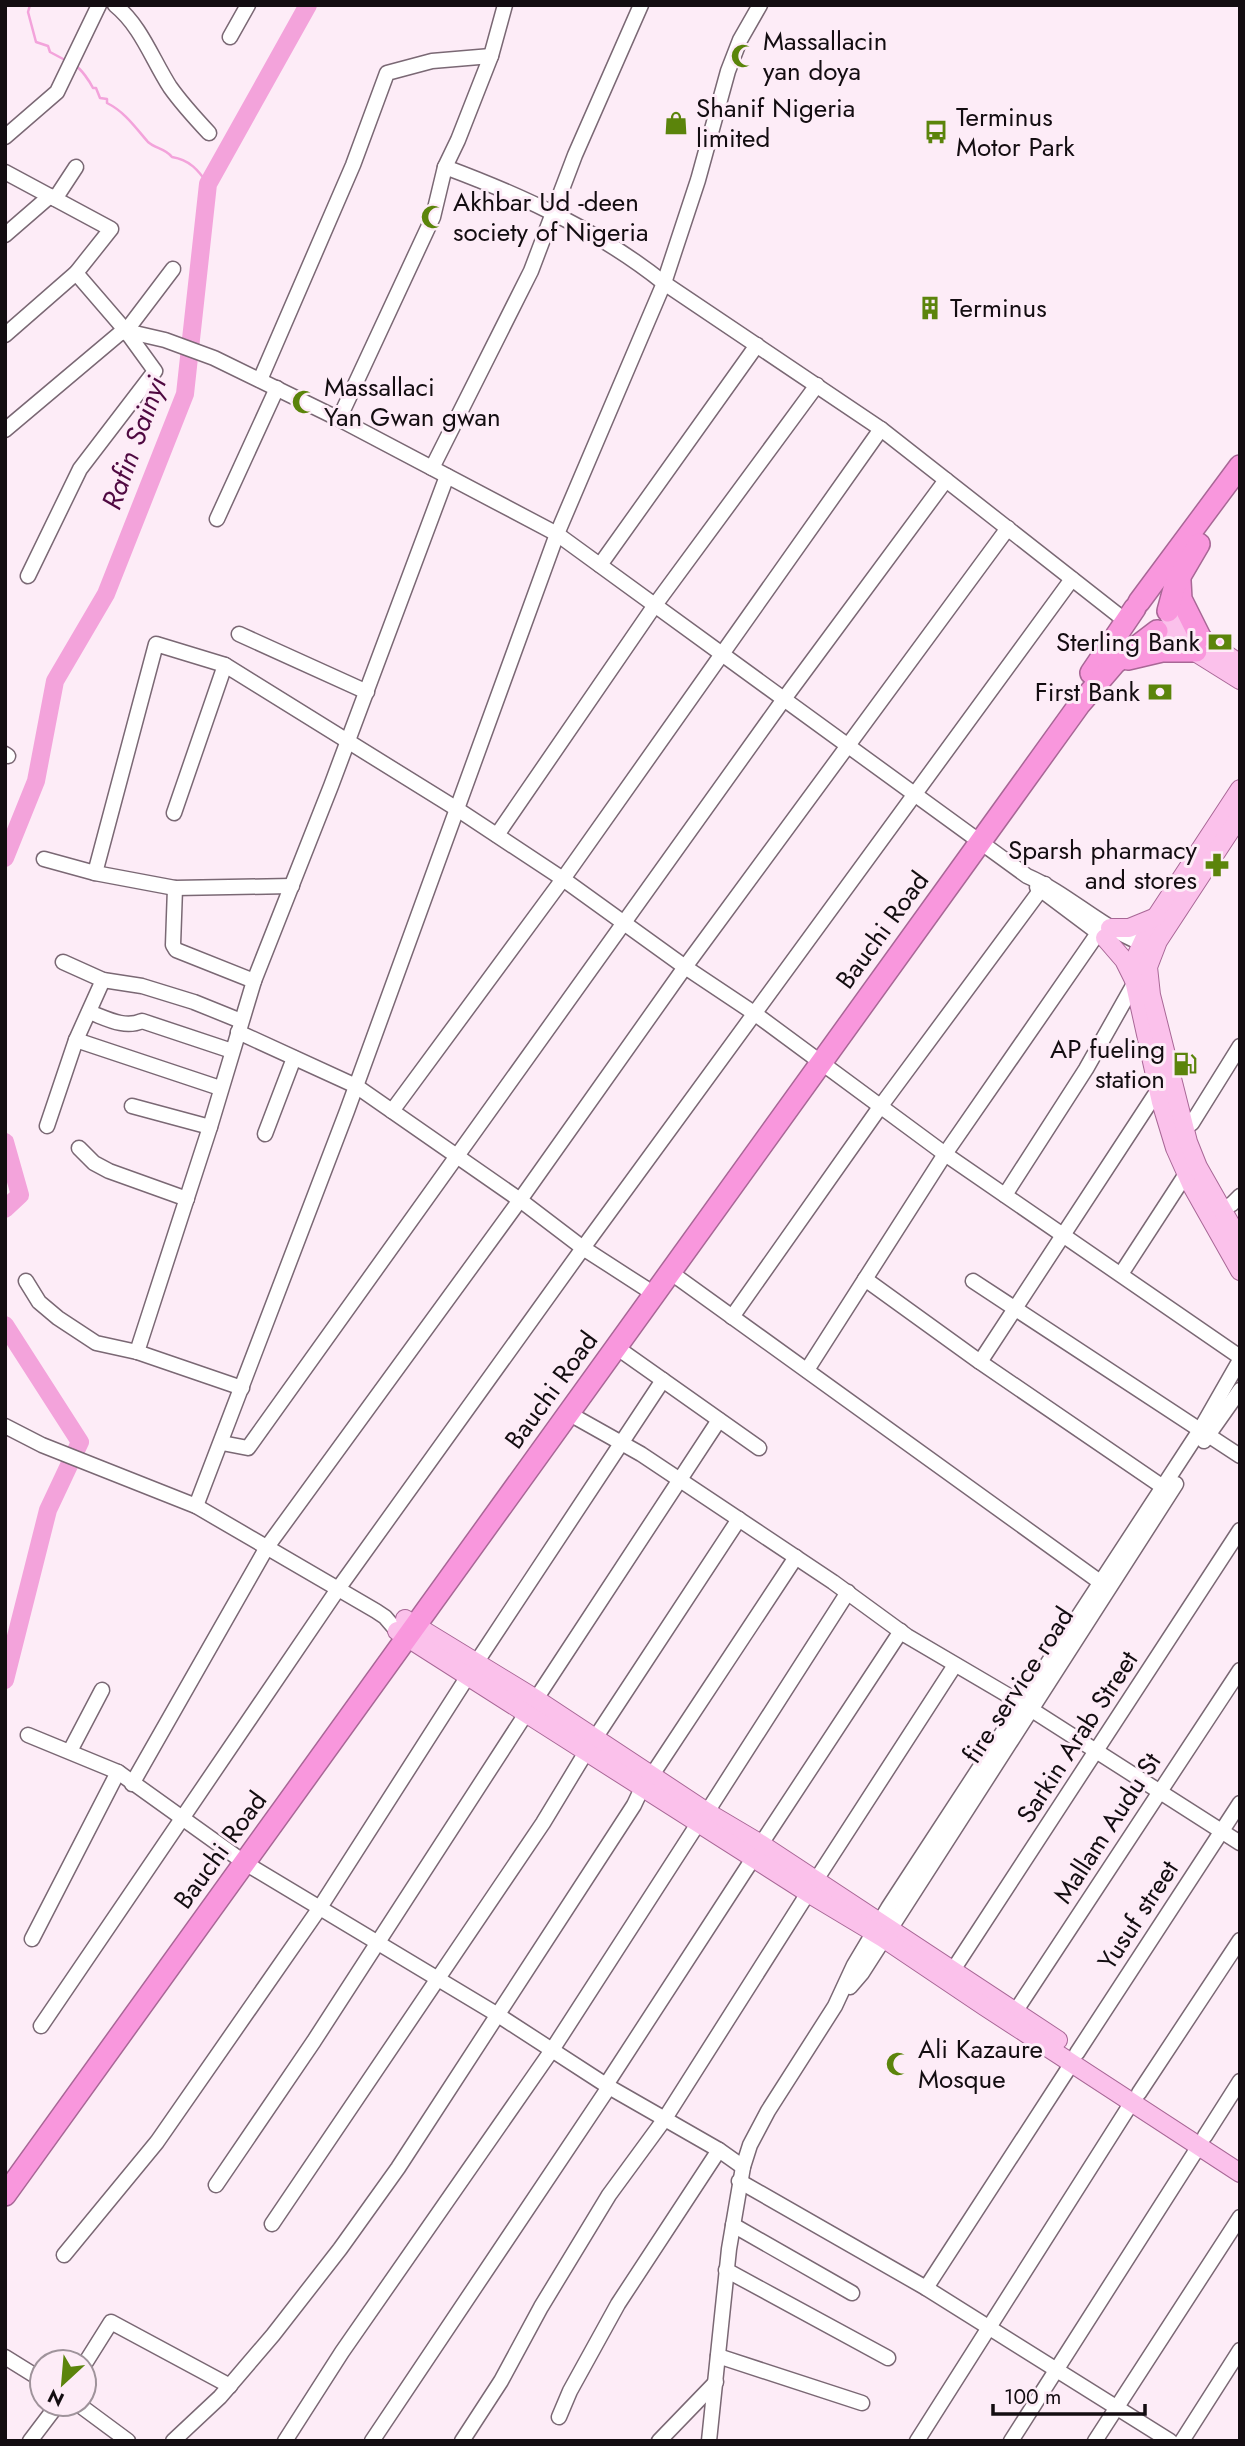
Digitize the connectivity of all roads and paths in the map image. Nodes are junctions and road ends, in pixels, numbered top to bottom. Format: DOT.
graph roads {
  1 [pos="99,5"];
  2 [pos="115,5"];
  3 [pos="248,5"];
  4 [pos="505,5"];
  5 [pos="641,5"];
  6 [pos="760,5"];
  7 [pos="230,37"];
  8 [pos="491,56"];
  9 [pos="209,133"];
  10 [pos="5,137"];
  11 [pos="76,167"];
  12 [pos="445,167"];
  13 [pos="5,172"];
  14 [pos="53,198"];
  15 [pos="552,214"];
  16 [pos="5,235"];
  17 [pos="173,269"];
  18 [pos="76,273"];
  19 [pos="664,282"];
  20 [pos="126,331"];
  21 [pos="5,335"];
  22 [pos="757,345"];
  23 [pos="260,380"];
  24 [pos="817,386"];
  25 [pos="277,388"];
  26 [pos="339,419"];
  27 [pos="881,429"];
  28 [pos="5,430"];
  29 [pos="1240,466"];
  30 [pos="432,468"];
  31 [pos="447,477"];
  32 [pos="946,480"];
  33 [pos="1240,486"];
  34 [pos="217,519"];
  35 [pos="1007,528"];
  36 [pos="557,534"];
  37 [pos="600,565"];
  38 [pos="1180,574"];
  39 [pos="29,576"];
  40 [pos="1072,579"];
  41 [pos="655,605"];
  42 [pos="1134,611"];
  43 [pos="1163,622"];
  44 [pos="239,634"];
  45 [pos="1198,644"];
  46 [pos="722,654"];
  47 [pos="1115,663"];
  48 [pos="1240,664"];
  49 [pos="225,665"];
  50 [pos="1240,680"];
  51 [pos="367,692"];
  52 [pos="783,699"];
  53 [pos="349,740"];
  54 [pos="847,745"];
  55 [pos="1240,789"];
  56 [pos="914,793"];
  57 [pos="457,809"];
  58 [pos="174,813"];
  59 [pos="1240,816"];
  60 [pos="497,835"];
  61 [pos="977,839"];
  62 [pos="44,859"];
  63 [pos="95,873"];
  64 [pos="563,879"];
  65 [pos="292,886"];
  66 [pos="175,888"];
  67 [pos="1043,888"];
  68 [pos="1156,917"];
  69 [pos="624,923"];
  70 [pos="1104,933"];
  71 [pos="63,962"];
  72 [pos="1142,966"];
  73 [pos="685,967"];
  74 [pos="103,980"];
  75 [pos="254,981"];
  76 [pos="89,1012"];
  77 [pos="754,1013"];
  78 [pos="239,1027"];
  79 [pos="76,1040"];
  80 [pos="1240,1046"];
  81 [pos="232,1051"];
  82 [pos="294,1058"];
  83 [pos="817,1060"];
  84 [pos="356,1086"];
  85 [pos="220,1088"];
  86 [pos="1158,1090"];
  87 [pos="132,1106"];
  88 [pos="880,1107"];
  89 [pos="392,1111"];
  90 [pos="47,1126"];
  91 [pos="210,1127"];
  92 [pos="1177,1133"];
  93 [pos="265,1134"];
  94 [pos="79,1148"];
  95 [pos="946,1154"];
  96 [pos="456,1155"];
  97 [pos="1186,1174"];
  98 [pos="1005,1195"];
  99 [pos="1240,1196"];
  100 [pos="187,1199"];
  101 [pos="520,1200"];
  102 [pos="1216,1213"];
  103 [pos="1062,1234"];
  104 [pos="1240,1241"];
  105 [pos="583,1248"];
  106 [pos="1240,1271"];
  107 [pos="670,1272"];
  108 [pos="1121,1274"];
  109 [pos="865,1279"];
  110 [pos="26,1281"];
  111 [pos="973,1281"];
  112 [pos="645,1288"];
  113 [pos="1014,1308"];
  114 [pos="732,1317"];
  115 [pos="616,1347"];
  116 [pos="137,1352"];
  117 [pos="1240,1358"];
  118 [pos="980,1362"];
  119 [pos="807,1370"];
  120 [pos="663,1380"];
  121 [pos="242,1388"];
  122 [pos="1240,1390"];
  123 [pos="568,1413"];
  124 [pos="719,1420"];
  125 [pos="5,1426"];
  126 [pos="1204,1433"];
  127 [pos="222,1443"];
  128 [pos="622,1443"];
  129 [pos="759,1448"];
  130 [pos="1240,1456"];
  131 [pos="681,1479"];
  132 [pos="1163,1487"];
  133 [pos="196,1506"];
  134 [pos="739,1519"];
  135 [pos="1240,1530"];
  136 [pos="267,1546"];
  137 [pos="796,1557"];
  138 [pos="1100,1582"];
  139 [pos="338,1589"];
  140 [pos="848,1592"];
  141 [pos="402,1626"];
  142 [pos="901,1631"];
  143 [pos="955,1665"];
  144 [pos="472,1669"];
  145 [pos="1240,1671"];
  146 [pos="102,1690"];
  147 [pos="531,1706"];
  148 [pos="1027,1706"];
  149 [pos="28,1735"];
  150 [pos="590,1745"];
  151 [pos="70,1751"];
  152 [pos="1097,1751"];
  153 [pos="118,1773"];
  154 [pos="647,1781"];
  155 [pos="132,1784"];
  156 [pos="1160,1792"];
  157 [pos="1240,1803"];
  158 [pos="703,1817"];
  159 [pos="183,1819"];
  160 [pos="1222,1832"];
  161 [pos="1240,1843"];
  162 [pos="758,1851"];
  163 [pos="241,1860"];
  164 [pos="812,1886"];
  165 [pos="319,1909"];
  166 [pos="882,1930"];
  167 [pos="32,1939"];
  168 [pos="1240,1940"];
  169 [pos="376,1943"];
  170 [pos="953,1970"];
  171 [pos="439,1980"];
  172 [pos="1015,2012"];
  173 [pos="498,2015"];
  174 [pos="41,2026"];
  175 [pos="552,2050"];
  176 [pos="1075,2058"];
  177 [pos="1240,2081"];
  178 [pos="607,2086"];
  179 [pos="1136,2098"];
  180 [pos="664,2120"];
  181 [pos="1202,2141"];
  182 [pos="719,2150"];
  183 [pos="1240,2159"];
  184 [pos="1240,2173"];
  185 [pos="741,2174"];
  186 [pos="5,2176"];
  187 [pos="216,2185"];
  188 [pos="5,2195"];
  189 [pos="1240,2217"];
  190 [pos="272,2224"];
  191 [pos="733,2225"];
  192 [pos="64,2255"];
  193 [pos="726,2270"];
  194 [pos="926,2288"];
  195 [pos="852,2293"];
  196 [pos="989,2328"];
  197 [pos="95,2348"];
  198 [pos="1240,2350"];
  199 [pos="718,2356"];
  200 [pos="5,2357"];
  201 [pos="888,2358"];
  202 [pos="1056,2368"];
  203 [pos="28,2371"];
  204 [pos="716,2382"];
  205 [pos="230,2386"];
  206 [pos="862,2403"];
  207 [pos="1117,2406"];
  208 [pos="559,2417"];
  209 [pos="47,2418"];
  210 [pos="97,2418"];
  211 [pos="30,2441"];
  212 [pos="128,2441"];
  213 [pos="173,2441"];
  214 [pos="285,2441"];
  215 [pos="372,2441"];
  216 [pos="463,2441"];
  217 [pos="659,2441"];
  218 [pos="709,2441"];
  219 [pos="917,2441"];
  220 [pos="1011,2441"];
  221 [pos="1096,2441"];
  222 [pos="1170,2441"];
  223 [pos="1182,2441"];
  1 -- 10 [label="street"];
  2 -- 9 [label="street"];
  3 -- 7 [label="street"];
  4 -- 8 [label="street"];
  5 -- 15 [label="street"];
  6 -- 19 [label="street"];
  8 -- 12 [label="street"];
  8 -- 23 [label="street"];
  11 -- 14 [label="street"];
  12 -- 15 [label="street"];
  12 -- 26 [label="street"];
  13 -- 14 [label="street"];
  14 -- 16 [label="street"];
  14 -- 18 [label="street"];
  15 -- 19 [label="street"];
  15 -- 30 [label="street"];
  17 -- 20 [label="street"];
  18 -- 20 [label="street"];
  18 -- 21 [label="street"];
  19 -- 22 [label="street"];
  19 -- 36 [label="street"];
  20 -- 23 [label="street"];
  20 -- 28 [label="street"];
  20 -- 39 [label="street"];
  22 -- 24 [label="street"];
  22 -- 37 [label="street"];
  23 -- 25 [label="street"];
  24 -- 27 [label="street"];
  24 -- 41 [label="street"];
  25 -- 26 [label="street"];
  25 -- 34 [label="street"];
  26 -- 30 [label="street"];
  27 -- 32 [label="street"];
  27 -- 46 [label="street"];
  29 -- 42 [label="highway, Bauchi Road"];
  30 -- 31 [label="street"];
  31 -- 36 [label="street"];
  31 -- 51 [label="street"];
  32 -- 35 [label="street"];
  32 -- 52 [label="street"];
  33 -- 38 [label="highway"];
  35 -- 40 [label="street"];
  35 -- 54 [label="street"];
  36 -- 37 [label="street"];
  36 -- 57 [label="street"];
  37 -- 41 [label="street"];
  38 -- 43 [label="highway"];
  38 -- 45 [label="highway"];
  40 -- 42 [label="street"];
  40 -- 56 [label="street"];
  41 -- 46 [label="street"];
  41 -- 60 [label="street"];
  42 -- 43 [label="highway"];
  42 -- 43 [label="highway"];
  42 -- 61 [label="highway, Bauchi Road"];
  43 -- 45 [label="main road"];
  43 -- 47 [label="highway, Bauchi Road"];
  44 -- 51 [label="street"];
  45 -- 47 [label="highway"];
  45 -- 48 [label="main road"];
  45 -- 50 [label="main road"];
  46 -- 52 [label="street"];
  46 -- 64 [label="street"];
  47 -- 61 [label="highway, Bauchi Road"];
  49 -- 53 [label="street"];
  49 -- 58 [label="street"];
  49 -- 63 [label="street"];
  51 -- 53 [label="street"];
  52 -- 54 [label="street"];
  52 -- 69 [label="street"];
  53 -- 57 [label="street"];
  53 -- 65 [label="street"];
  54 -- 56 [label="street"];
  54 -- 73 [label="street"];
  55 -- 68 [label="main road"];
  56 -- 61 [label="street"];
  56 -- 77 [label="street"];
  57 -- 60 [label="street"];
  57 -- 84 [label="street"];
  59 -- 72 [label="main road"];
  60 -- 64 [label="street"];
  61 -- 67 [label="street"];
  61 -- 83 [label="highway, Bauchi Road"];
  62 -- 63 [label="street"];
  63 -- 66 [label="street"];
  64 -- 69 [label="street"];
  64 -- 89 [label="street"];
  65 -- 66 [label="street"];
  65 -- 75 [label="street"];
  66 -- 75 [label="street"];
  67 -- 70 [label="street"];
  67 -- 88 [label="street"];
  68 -- 70 [label="main road"];
  68 -- 72 [label="main road"];
  69 -- 73 [label="street"];
  69 -- 96 [label="street"];
  70 -- 72 [label="street"];
  70 -- 72 [label="main road"];
  70 -- 95 [label="street"];
  71 -- 74 [label="street"];
  72 -- 86 [label="main road"];
  72 -- 92 [label="main road"];
  72 -- 98 [label="street"];
  73 -- 77 [label="street"];
  73 -- 101 [label="street"];
  74 -- 76 [label="street"];
  74 -- 78 [label="street"];
  75 -- 78 [label="street"];
  76 -- 79 [label="street"];
  76 -- 81 [label="street"];
  77 -- 83 [label="street"];
  77 -- 105 [label="street"];
  78 -- 81 [label="street"];
  78 -- 82 [label="street"];
  79 -- 85 [label="street"];
  79 -- 90 [label="street"];
  80 -- 92 [label="street"];
  81 -- 85 [label="street"];
  82 -- 84 [label="street"];
  82 -- 93 [label="street"];
  83 -- 88 [label="street"];
  83 -- 107 [label="highway, Bauchi Road"];
  83 -- 112 [label="highway, Bauchi Road"];
  84 -- 89 [label="street"];
  84 -- 121 [label="street"];
  85 -- 91 [label="street"];
  86 -- 92 [label="main road"];
  86 -- 103 [label="street"];
  87 -- 91 [label="street"];
  88 -- 95 [label="street"];
  88 -- 114 [label="street"];
  89 -- 96 [label="street"];
  91 -- 100 [label="street"];
  92 -- 97 [label="main road"];
  92 -- 102 [label="main road"];
  94 -- 100 [label="street"];
  95 -- 98 [label="street"];
  95 -- 109 [label="street"];
  96 -- 101 [label="street"];
  96 -- 127 [label="street"];
  97 -- 102 [label="main road"];
  97 -- 108 [label="street"];
  98 -- 103 [label="street"];
  99 -- 102 [label="street"];
  100 -- 116 [label="street"];
  101 -- 105 [label="street"];
  101 -- 136 [label="street"];
  102 -- 104 [label="main road"];
  102 -- 106 [label="main road"];
  103 -- 108 [label="street"];
  103 -- 113 [label="street"];
  105 -- 112 [label="street"];
  105 -- 139 [label="street"];
  107 -- 114 [label="street"];
  107 -- 115 [label="highway, Bauchi Road"];
  108 -- 117 [label="street"];
  109 -- 118 [label="street"];
  109 -- 119 [label="street"];
  110 -- 116 [label="street"];
  111 -- 113 [label="street"];
  112 -- 141 [label="highway, Bauchi Road"];
  113 -- 118 [label="street"];
  113 -- 126 [label="street"];
  114 -- 119 [label="street"];
  115 -- 120 [label="street"];
  115 -- 123 [label="highway, Bauchi Road"];
  116 -- 121 [label="street"];
  117 -- 126 [label="street"];
  118 -- 132 [label="street"];
  119 -- 138 [label="street"];
  120 -- 124 [label="street"];
  120 -- 128 [label="street"];
  121 -- 127 [label="street"];
  122 -- 126 [label="street, fire service road"];
  123 -- 128 [label="street"];
  123 -- 141 [label="highway, Bauchi Road"];
  124 -- 129 [label="street"];
  124 -- 131 [label="street"];
  125 -- 133 [label="street"];
  126 -- 130 [label="street"];
  126 -- 132 [label="street"];
  126 -- 148 [label="street, fire service road"];
  127 -- 133 [label="street"];
  128 -- 131 [label="street"];
  128 -- 144 [label="street"];
  131 -- 134 [label="street"];
  131 -- 147 [label="street"];
  132 -- 138 [label="street"];
  133 -- 136 [label="street"];
  134 -- 137 [label="street"];
  134 -- 150 [label="street"];
  135 -- 152 [label="street, Sarkin Arab Street"];
  136 -- 139 [label="street"];
  136 -- 155 [label="street"];
  137 -- 140 [label="street"];
  137 -- 154 [label="street"];
  138 -- 148 [label="street"];
  139 -- 141 [label="street"];
  139 -- 159 [label="street"];
  140 -- 142 [label="street"];
  140 -- 158 [label="street"];
  141 -- 144 [label="main road"];
  141 -- 163 [label="highway, Bauchi Road"];
  142 -- 143 [label="street"];
  142 -- 162 [label="street"];
  143 -- 148 [label="street"];
  143 -- 164 [label="street"];
  144 -- 147 [label="main road"];
  144 -- 165 [label="street"];
  145 -- 156 [label="street, Mallam Audu St"];
  146 -- 151 [label="street"];
  147 -- 150 [label="main road"];
  147 -- 169 [label="street"];
  148 -- 152 [label="street"];
  148 -- 166 [label="street, fire service road"];
  149 -- 151 [label="street"];
  150 -- 154 [label="main road"];
  150 -- 171 [label="street"];
  151 -- 153 [label="street"];
  152 -- 156 [label="street"];
  152 -- 170 [label="street, Sarkin Arab Street"];
  153 -- 155 [label="street"];
  153 -- 167 [label="street"];
  154 -- 158 [label="main road"];
  154 -- 173 [label="street"];
  155 -- 159 [label="street"];
  156 -- 160 [label="street"];
  156 -- 172 [label="street, Mallam Audu St"];
  157 -- 160 [label="street, Yusuf street"];
  158 -- 162 [label="main road"];
  158 -- 175 [label="street"];
  159 -- 163 [label="street"];
  159 -- 174 [label="street"];
  160 -- 161 [label="street"];
  160 -- 176 [label="street, Yusuf street"];
  162 -- 164 [label="main road"];
  162 -- 178 [label="street"];
  163 -- 165 [label="street"];
  163 -- 186 [label="highway, Bauchi Road"];
  163 -- 188 [label="highway, Bauchi Road"];
  164 -- 166 [label="main road"];
  164 -- 180 [label="street"];
  165 -- 169 [label="street"];
  165 -- 192 [label="street"];
  166 -- 170 [label="main road"];
  166 -- 176 [label="main road"];
  166 -- 185 [label="street, fire service road"];
  168 -- 179 [label="street"];
  169 -- 171 [label="street"];
  169 -- 187 [label="street"];
  170 -- 172 [label="main road"];
  171 -- 173 [label="street"];
  171 -- 190 [label="street"];
  172 -- 176 [label="main road"];
  173 -- 175 [label="street"];
  173 -- 205 [label="street"];
  175 -- 178 [label="street"];
  175 -- 214 [label="street"];
  176 -- 179 [label="main road"];
  176 -- 194 [label="street, Yusuf street"];
  177 -- 181 [label="street"];
  178 -- 180 [label="street"];
  178 -- 215 [label="street"];
  179 -- 181 [label="main road"];
  179 -- 196 [label="street"];
  180 -- 182 [label="street"];
  180 -- 216 [label="street"];
  181 -- 183 [label="main road"];
  181 -- 184 [label="main road"];
  181 -- 202 [label="street"];
  182 -- 185 [label="street"];
  182 -- 208 [label="street"];
  185 -- 191 [label="street, fire service road"];
  185 -- 194 [label="street"];
  189 -- 207 [label="street"];
  191 -- 193 [label="street, fire service road"];
  191 -- 195 [label="street"];
  193 -- 199 [label="street, fire service road"];
  193 -- 201 [label="street"];
  194 -- 196 [label="street"];
  196 -- 202 [label="street"];
  196 -- 219 [label="street"];
  197 -- 205 [label="street"];
  198 -- 223 [label="street"];
  199 -- 204 [label="street, fire service road"];
  199 -- 206 [label="street"];
  200 -- 203 [label="street"];
  202 -- 207 [label="street"];
  202 -- 220 [label="street"];
  204 -- 217 [label="street"];
  204 -- 218 [label="street, fire service road"];
  205 -- 213 [label="street"];
  207 -- 221 [label="street"];
  207 -- 222 [label="street"];
  209 -- 211 [label="street"];
  210 -- 212 [label="street"];
}
